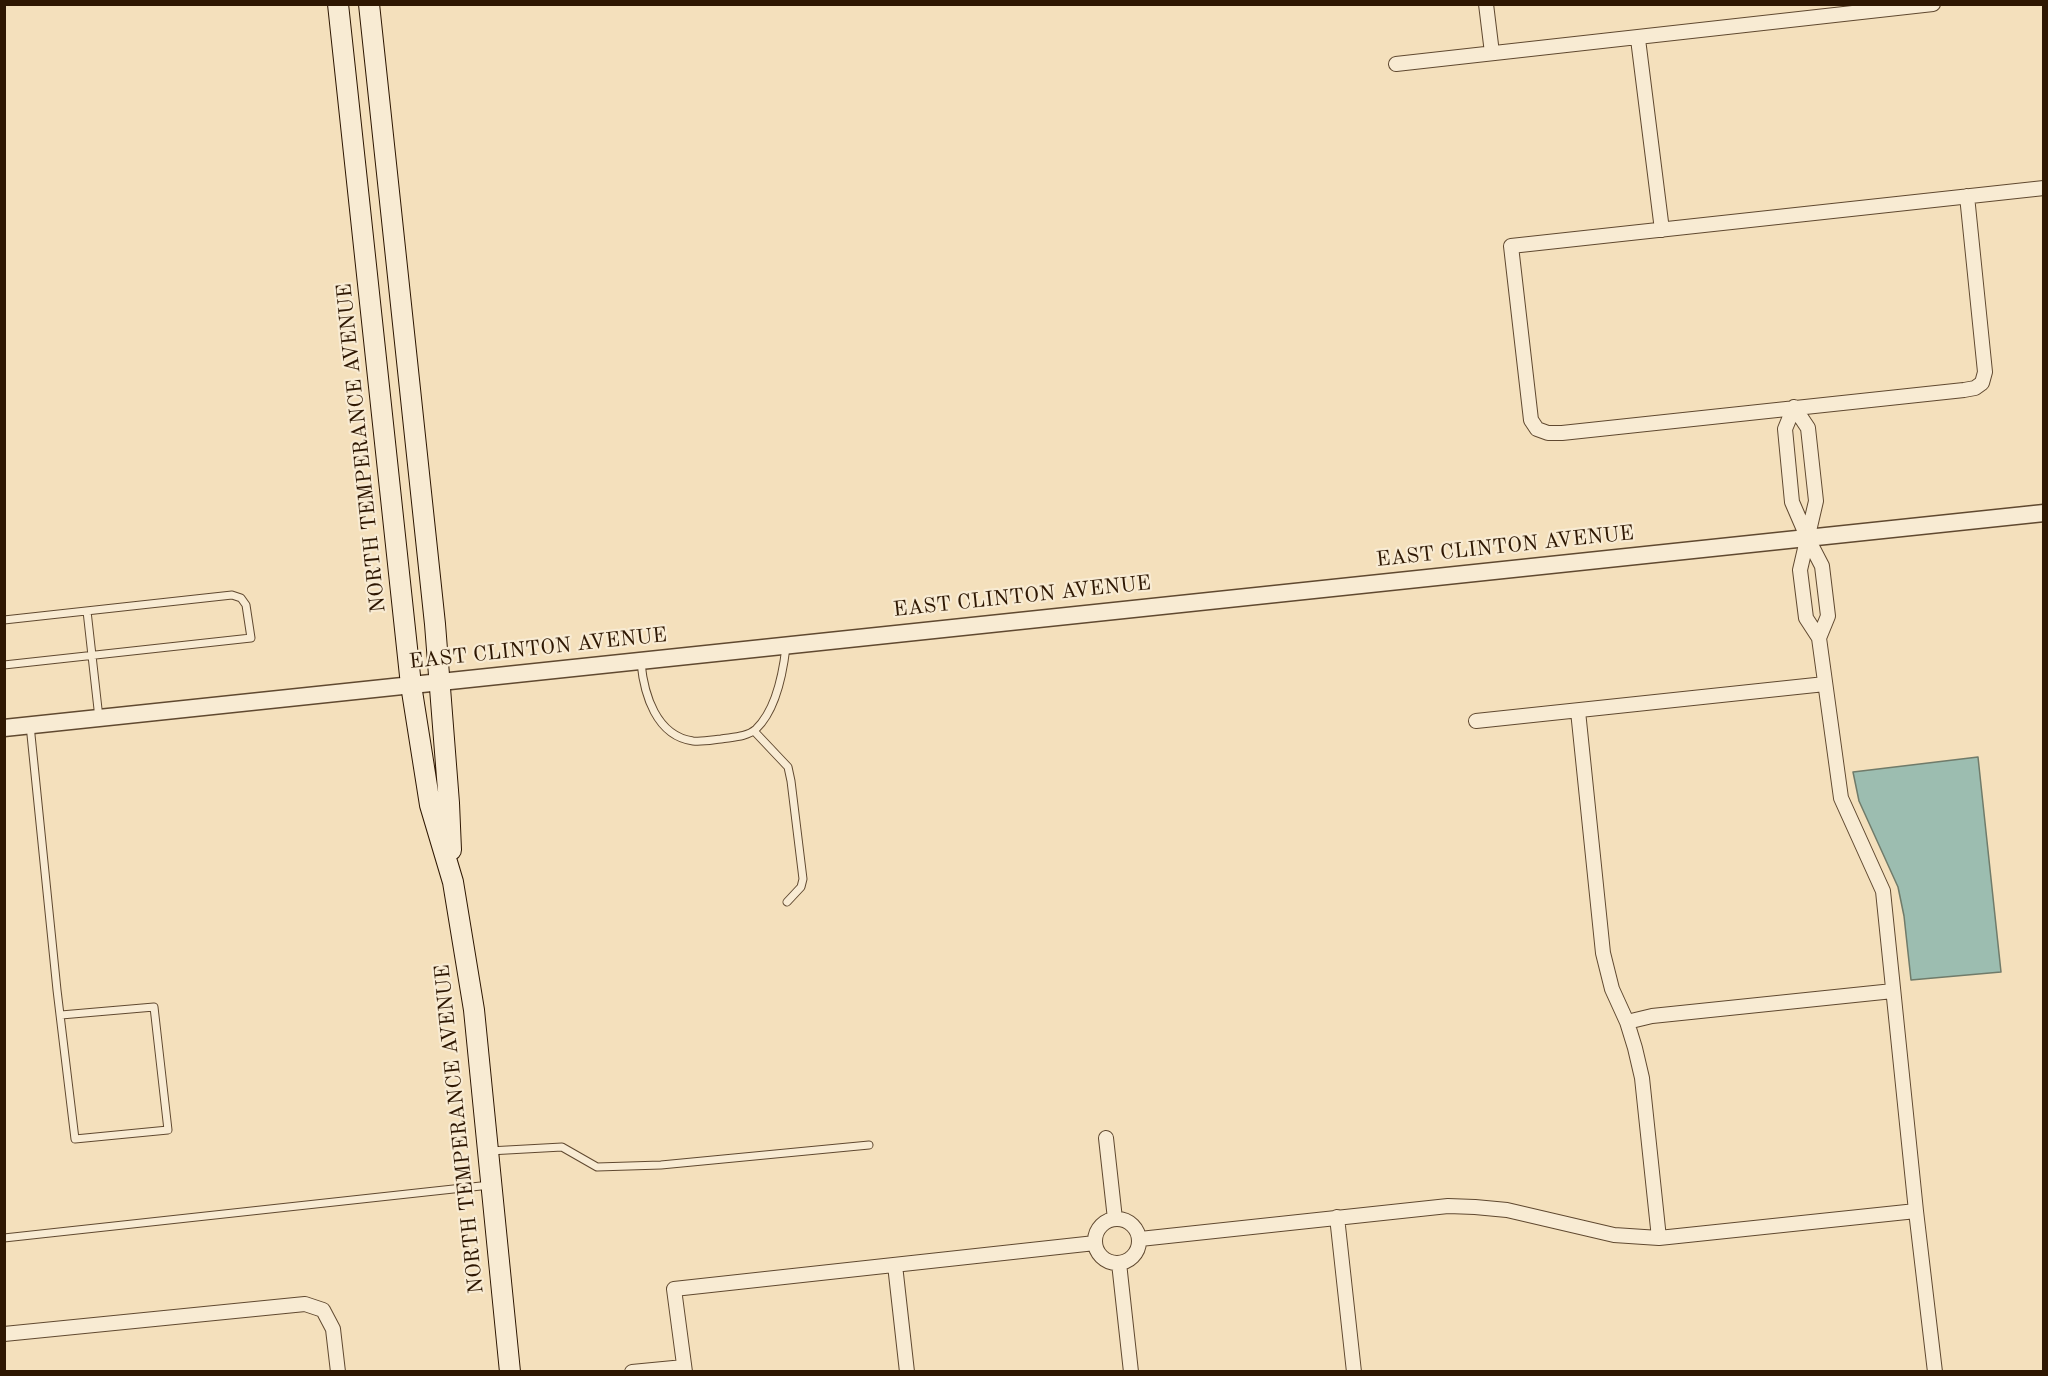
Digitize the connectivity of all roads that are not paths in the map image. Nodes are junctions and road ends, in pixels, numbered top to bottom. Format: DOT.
graph roads {
  1 [pos="338,4"];
  2 [pos="369,4"];
  3 [pos="1486,4"];
  4 [pos="1933,4"];
  5 [pos="1638,39"];
  6 [pos="1492,53"];
  7 [pos="1396,64"];
  8 [pos="2043,188"];
  9 [pos="1967,196"];
  10 [pos="1662,230"];
  11 [pos="1794,407"];
  12 [pos="2043,513"];
  13 [pos="1808,539"];
  14 [pos="87,611"];
  15 [pos="4,620"];
  16 [pos="1819,638"];
  17 [pos="786,645"];
  18 [pos="92,655"];
  19 [pos="640,660"];
  20 [pos="4,665"];
  21 [pos="439,682"];
  22 [pos="1826,684"];
  23 [pos="411,685"];
  24 [pos="1578,711"];
  25 [pos="99,718"];
  26 [pos="1476,722"];
  27 [pos="30,725"];
  28 [pos="4,728"];
  29 [pos="754,731"];
  30 [pos="453,882"];
  31 [pos="787,902"];
  32 [pos="1893,991"];
  33 [pos="61,1015"];
  34 [pos="1627,1022"];
  35 [pos="1106,1138"];
  36 [pos="869,1145"];
  37 [pos="489,1151"];
  38 [pos="492,1184"];
  39 [pos="1916,1211"];
  40 [pos="1337,1217"];
  41 [pos="1115,1220"];
  42 [pos="4,1238"];
  43 [pos="1659,1238"];
  44 [pos="1140,1239"];
  45 [pos="1095,1243"];
  46 [pos="1119,1263"];
  47 [pos="895,1264"];
  48 [pos="4,1334"];
  49 [pos="684,1369"];
  50 [pos="338,1371"];
  51 [pos="510,1371"];
  52 [pos="632,1371"];
  53 [pos="907,1371"];
  54 [pos="1131,1371"];
  55 [pos="1354,1371"];
  56 [pos="1935,1371"];
  1 -- 23 [label="main road, NORTH TEMPERANCE AVENUE"];
  2 -- 21 [label="main road, NORTH TEMPERANCE AVENUE"];
  3 -- 6 [label="street"];
  4 -- 5 [label="street"];
  5 -- 6 [label="street"];
  5 -- 10 [label="street"];
  6 -- 7 [label="street"];
  8 -- 9 [label="street"];
  9 -- 10 [label="street"];
  9 -- 11 [label="street"];
  10 -- 11 [label="street"];
  11 -- 13 [label="street"];
  11 -- 13 [label="street"];
  12 -- 13 [label="street, EAST CLINTON AVENUE"];
  13 -- 16 [label="street"];
  13 -- 16 [label="street"];
  13 -- 17 [label="street, EAST CLINTON AVENUE"];
  14 -- 15 [label="lane"];
  14 -- 18 [label="lane"];
  14 -- 18 [label="lane"];
  16 -- 22 [label="street"];
  17 -- 19 [label="street, EAST CLINTON AVENUE"];
  17 -- 29 [label="lane"];
  18 -- 20 [label="lane"];
  18 -- 25 [label="lane"];
  19 -- 21 [label="street, EAST CLINTON AVENUE"];
  19 -- 29 [label="lane"];
  21 -- 23 [label="street, EAST CLINTON AVENUE"];
  21 -- 30 [label="main road, NORTH TEMPERANCE AVENUE"];
  22 -- 24 [label="street"];
  22 -- 32 [label="street"];
  23 -- 25 [label="street, EAST CLINTON AVENUE"];
  23 -- 30 [label="main road, NORTH TEMPERANCE AVENUE"];
  24 -- 26 [label="street"];
  24 -- 34 [label="street"];
  25 -- 27 [label="street, EAST CLINTON AVENUE"];
  27 -- 28 [label="street, EAST CLINTON AVENUE"];
  27 -- 33 [label="lane"];
  29 -- 31 [label="lane"];
  30 -- 37 [label="main road, NORTH TEMPERANCE AVENUE"];
  32 -- 34 [label="street"];
  32 -- 39 [label="street"];
  33 -- 33 [label="lane"];
  34 -- 43 [label="street"];
  35 -- 41 [label="street"];
  36 -- 37 [label="lane"];
  37 -- 38 [label="main road, NORTH TEMPERANCE AVENUE"];
  38 -- 42 [label="lane"];
  38 -- 51 [label="main road, NORTH TEMPERANCE AVENUE"];
  39 -- 43 [label="street"];
  39 -- 56 [label="street"];
  40 -- 43 [label="street"];
  40 -- 44 [label="street"];
  40 -- 55 [label="street"];
  41 -- 44 [label="street"];
  41 -- 45 [label="street"];
  44 -- 46 [label="street"];
  45 -- 46 [label="street"];
  45 -- 47 [label="street"];
  46 -- 54 [label="street"];
  47 -- 49 [label="street"];
  47 -- 53 [label="street"];
  48 -- 50 [label="street"];
  49 -- 52 [label="street"];
}
